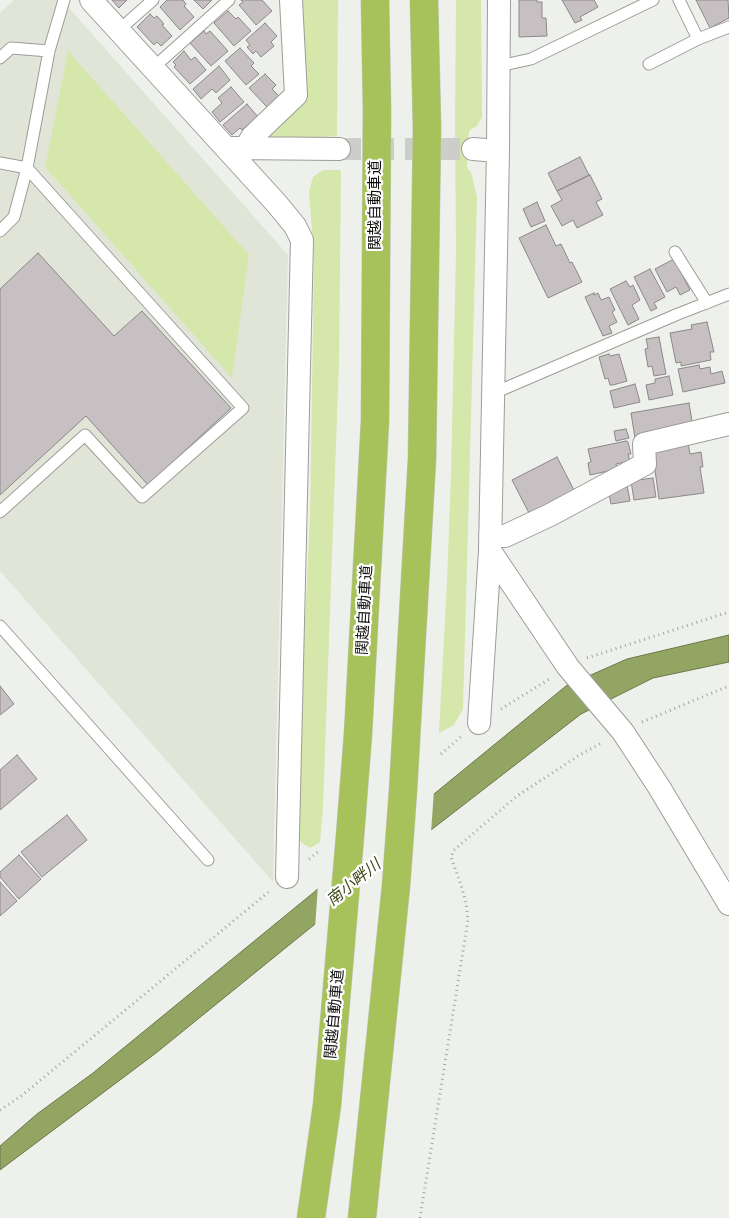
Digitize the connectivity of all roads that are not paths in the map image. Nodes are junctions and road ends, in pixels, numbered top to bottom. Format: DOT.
graph roads {
  1 [pos="64,0"];
  2 [pos="91,0"];
  3 [pos="153,0"];
  4 [pos="229,0"];
  5 [pos="292,0"];
  6 [pos="375,0"];
  7 [pos="424,0"];
  8 [pos="499,0"];
  9 [pos="653,0"];
  10 [pos="679,0"];
  11 [pos="729,27"];
  12 [pos="118,30"];
  13 [pos="698,40"];
  14 [pos="49,51"];
  15 [pos="0,58"];
  16 [pos="649,64"];
  17 [pos="500,66"];
  18 [pos="153,68"];
  19 [pos="236,149"];
  20 [pos="339,149"];
  21 [pos="473,150"];
  22 [pos="498,151"];
  23 [pos="0,163"];
  24 [pos="27,168"];
  25 [pos="0,231"];
  26 [pos="675,252"];
  27 [pos="729,294"];
  28 [pos="707,303"];
  29 [pos="494,393"];
  30 [pos="729,424"];
  31 [pos="0,512"];
  32 [pos="490,544"];
  33 [pos="0,626"];
  34 [pos="479,723"];
  35 [pos="208,860"];
  36 [pos="287,877"];
  37 [pos="729,904"];
  38 [pos="312,1218"];
  39 [pos="362,1218"];
  1 -- 14 [label="lane"];
  2 -- 12 [label="street"];
  3 -- 12 [label="lane"];
  4 -- 18 [label="lane"];
  5 -- 19 [label="street"];
  6 -- 38 [label="highway, 関越自動車道"];
  7 -- 39 [label="highway"];
  8 -- 17 [label="street"];
  9 -- 17 [label="lane"];
  10 -- 13 [label="lane"];
  11 -- 13 [label="lane"];
  12 -- 18 [label="street"];
  13 -- 16 [label="lane"];
  14 -- 15 [label="lane"];
  14 -- 24 [label="lane"];
  17 -- 22 [label="street"];
  18 -- 19 [label="street"];
  19 -- 20 [label="street"];
  19 -- 36 [label="street"];
  21 -- 22 [label="street"];
  22 -- 29 [label="street"];
  23 -- 24 [label="lane"];
  24 -- 25 [label="lane"];
  24 -- 31 [label="lane"];
  26 -- 28 [label="lane"];
  27 -- 28 [label="lane"];
  28 -- 29 [label="lane"];
  29 -- 32 [label="street"];
  30 -- 32 [label="street"];
  32 -- 34 [label="street"];
  32 -- 37 [label="street"];
  33 -- 35 [label="lane"];
}
